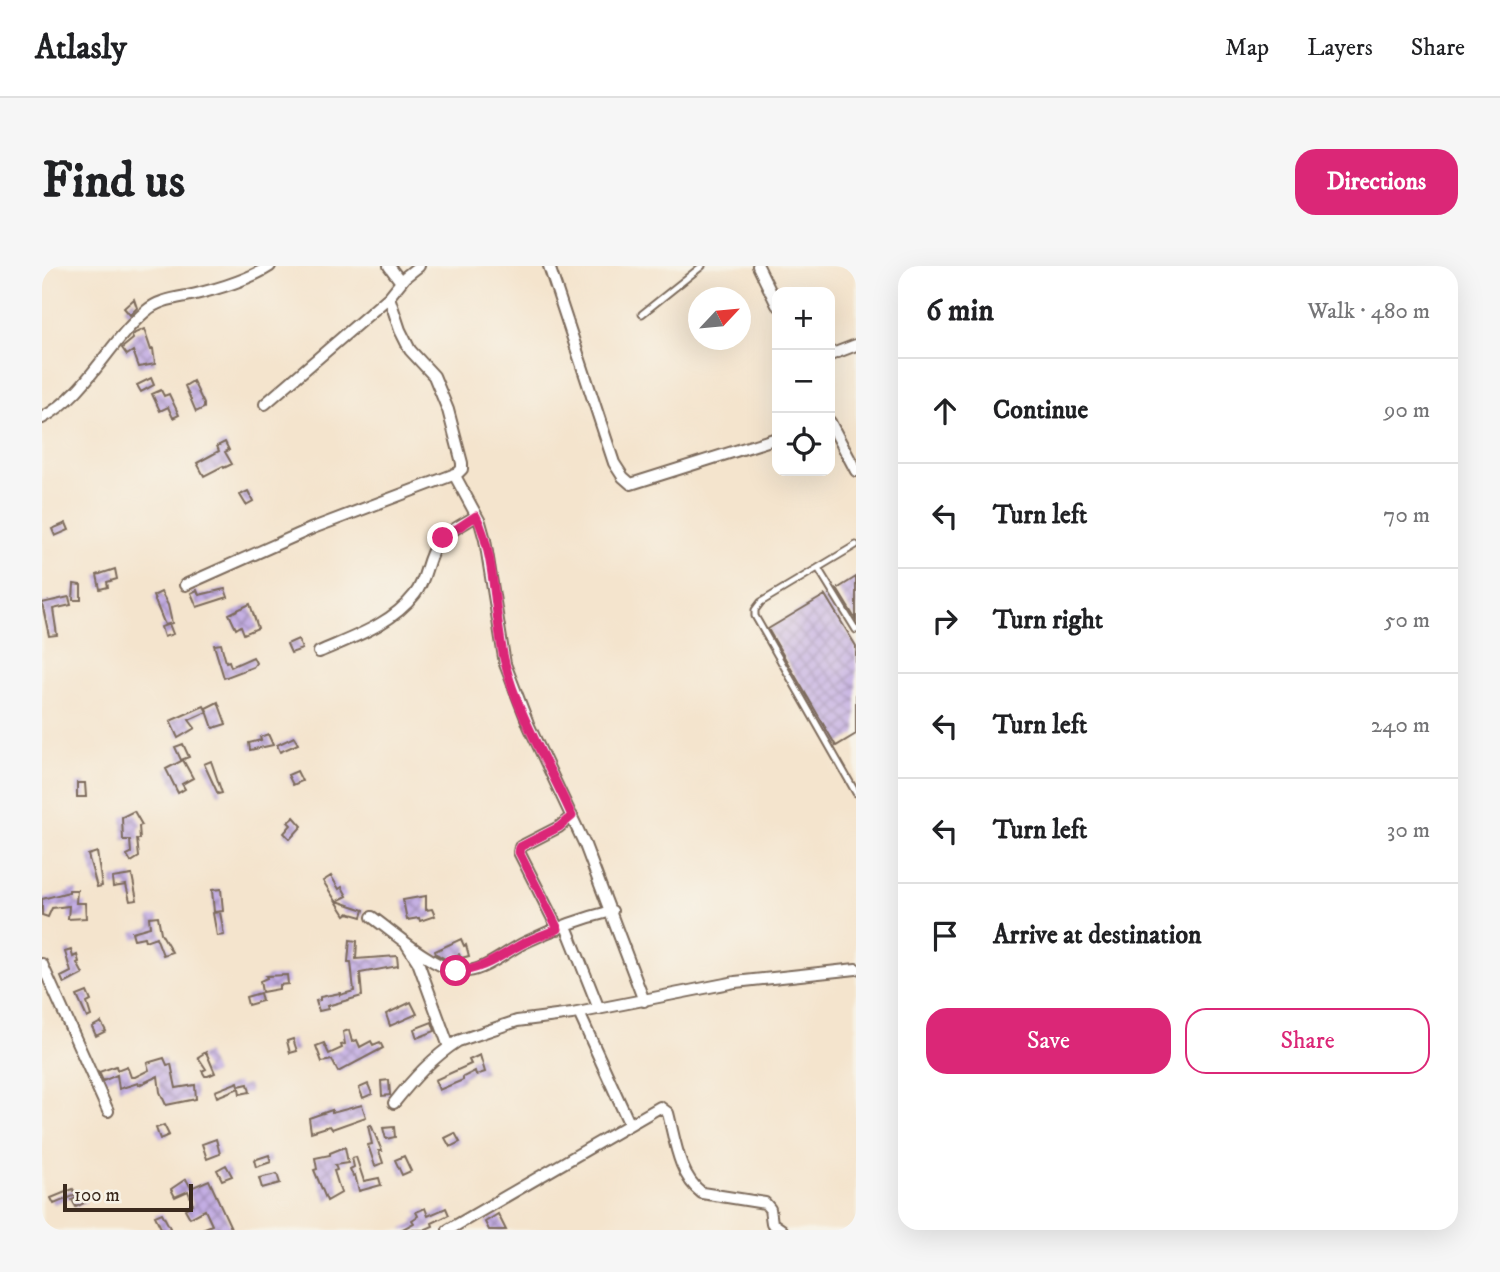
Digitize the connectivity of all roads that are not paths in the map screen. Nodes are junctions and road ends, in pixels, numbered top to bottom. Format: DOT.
graph roads {
  1 [pos="270,266"];
  2 [pos="389,266"];
  3 [pos="419,266"];
  4 [pos="549,266"];
  5 [pos="702,266"];
  6 [pos="758,266"];
  7 [pos="401,282"];
  8 [pos="772,295"];
  9 [pos="389,297"];
  10 [pos="642,314"];
  11 [pos="856,345"];
  12 [pos="835,353"];
  13 [pos="265,404"];
  14 [pos="42,418"];
  15 [pos="835,431"];
  16 [pos="772,440"];
  17 [pos="856,471"];
  18 [pos="454,474"];
  19 [pos="476,516"];
  20 [pos="856,545"];
  21 [pos="818,568"];
  22 [pos="185,585"];
  23 [pos="856,630"];
  24 [pos="319,652"];
  25 [pos="856,793"];
  26 [pos="572,816"];
  27 [pos="612,911"];
  28 [pos="372,917"];
  29 [pos="562,927"];
  30 [pos="404,940"];
  31 [pos="42,964"];
  32 [pos="856,970"];
  33 [pos="644,1001"];
  34 [pos="598,1009"];
  35 [pos="579,1013"];
  36 [pos="449,1047"];
  37 [pos="394,1103"];
  38 [pos="107,1111"];
  39 [pos="629,1123"];
  40 [pos="448,1230"];
  41 [pos="782,1230"];
  1 -- 14 [label="street"];
  2 -- 7 [label="street"];
  3 -- 7 [label="street"];
  4 -- 16 [label="street"];
  5 -- 10 [label="lane"];
  6 -- 8 [label="street"];
  7 -- 9 [label="street"];
  9 -- 13 [label="street"];
  9 -- 18 [label="street"];
  11 -- 12 [label="street"];
  15 -- 17 [label="street"];
  18 -- 19 [label="street"];
  18 -- 22 [label="street"];
  19 -- 24 [label="street"];
  19 -- 26 [label="street"];
  20 -- 21 [label="lane"];
  21 -- 23 [label="lane"];
  21 -- 25 [label="lane"];
  26 -- 27 [label="street"];
  26 -- 29 [label="street"];
  27 -- 29 [label="street"];
  27 -- 33 [label="street"];
  28 -- 30 [label="street"];
  29 -- 30 [label="street"];
  29 -- 34 [label="street"];
  30 -- 36 [label="street"];
  31 -- 38 [label="street"];
  32 -- 33 [label="street"];
  33 -- 34 [label="street"];
  34 -- 35 [label="street"];
  35 -- 36 [label="street"];
  35 -- 39 [label="street"];
  36 -- 37 [label="street"];
  39 -- 40 [label="street"];
  39 -- 41 [label="street"];
}
